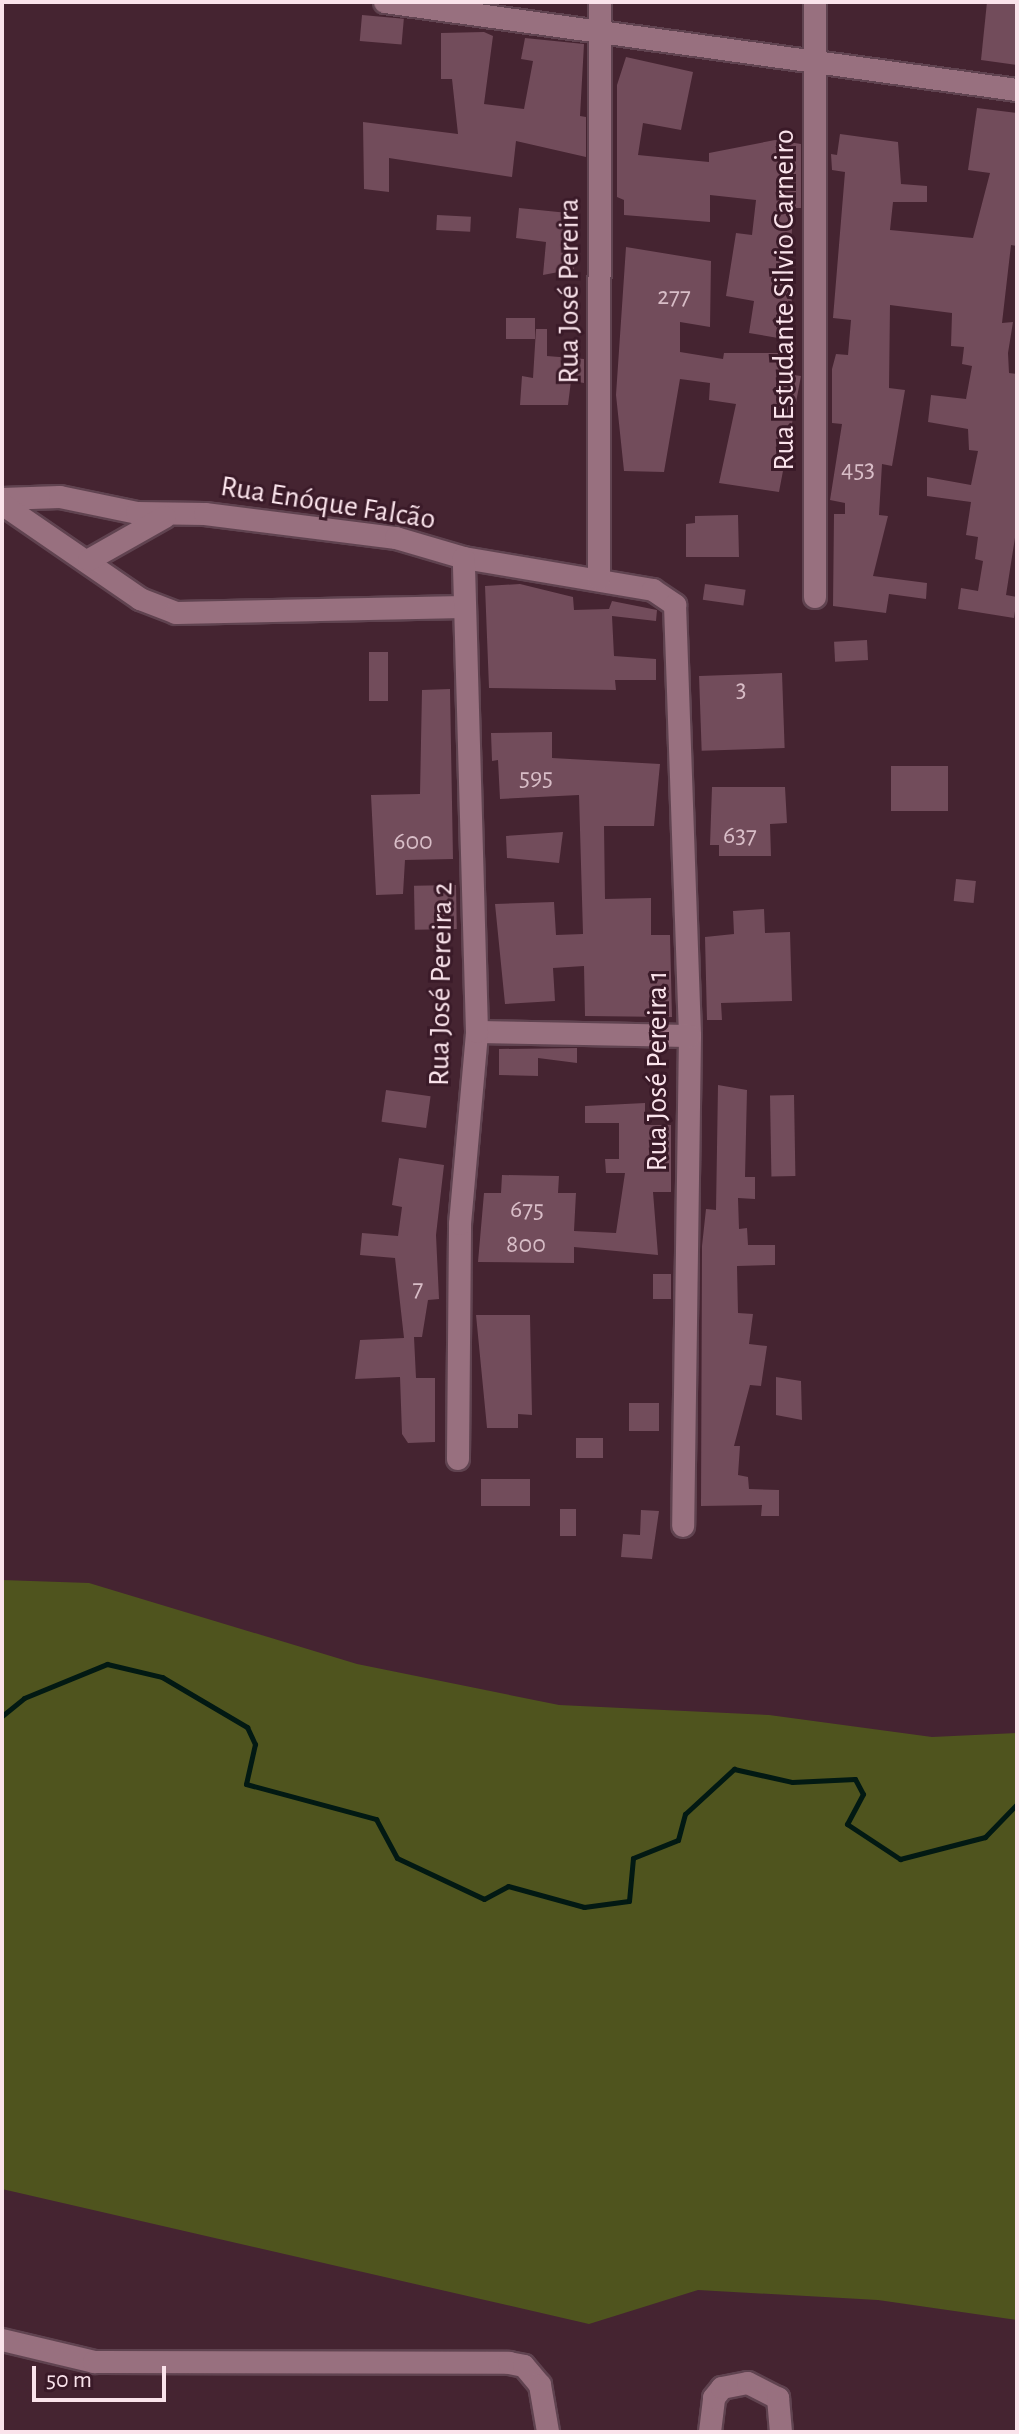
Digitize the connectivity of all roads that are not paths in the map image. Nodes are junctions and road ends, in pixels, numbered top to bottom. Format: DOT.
graph roads {
  1 [pos="385,2"];
  2 [pos="600,2"];
  3 [pos="815,2"];
  4 [pos="599,29"];
  5 [pos="814,60"];
  6 [pos="1017,90"];
  7 [pos="2,501"];
  8 [pos="174,514"];
  9 [pos="464,558"];
  10 [pos="89,560"];
  11 [pos="599,579"];
  12 [pos="815,597"];
  13 [pos="465,607"];
  14 [pos="679,615"];
  15 [pos="477,1032"];
  16 [pos="690,1036"];
  17 [pos="458,1459"];
  18 [pos="683,1526"];
  19 [pos="2,2340"];
  20 [pos="548,2432"];
  21 [pos="710,2432"];
  22 [pos="781,2432"];
  1 -- 4 [label="street"];
  2 -- 4 [label="street, Rua José Pereira"];
  3 -- 5 [label="street, Rua Estudante Silvio Carneiro"];
  4 -- 5 [label="street"];
  4 -- 11 [label="street, Rua José Pereira"];
  5 -- 6 [label="street"];
  5 -- 12 [label="street, Rua Estudante Silvio Carneiro"];
  7 -- 8 [label="street, Rua Enóque Falcão"];
  7 -- 10 [label="street"];
  8 -- 9 [label="street, Rua Enóque Falcão"];
  8 -- 10 [label="street"];
  9 -- 11 [label="street, Rua Enóque Falcão"];
  9 -- 13 [label="street, Rua José Pereira 2"];
  10 -- 13 [label="street"];
  11 -- 14 [label="street, Rua Enóque Falcão"];
  13 -- 15 [label="street, Rua José Pereira 2"];
  14 -- 16 [label="street, Rua José Pereira 1"];
  15 -- 16 [label="street"];
  15 -- 17 [label="street, Rua José Pereira 2"];
  16 -- 18 [label="street, Rua José Pereira 1"];
  19 -- 20 [label="street"];
  21 -- 22 [label="street"];
}
